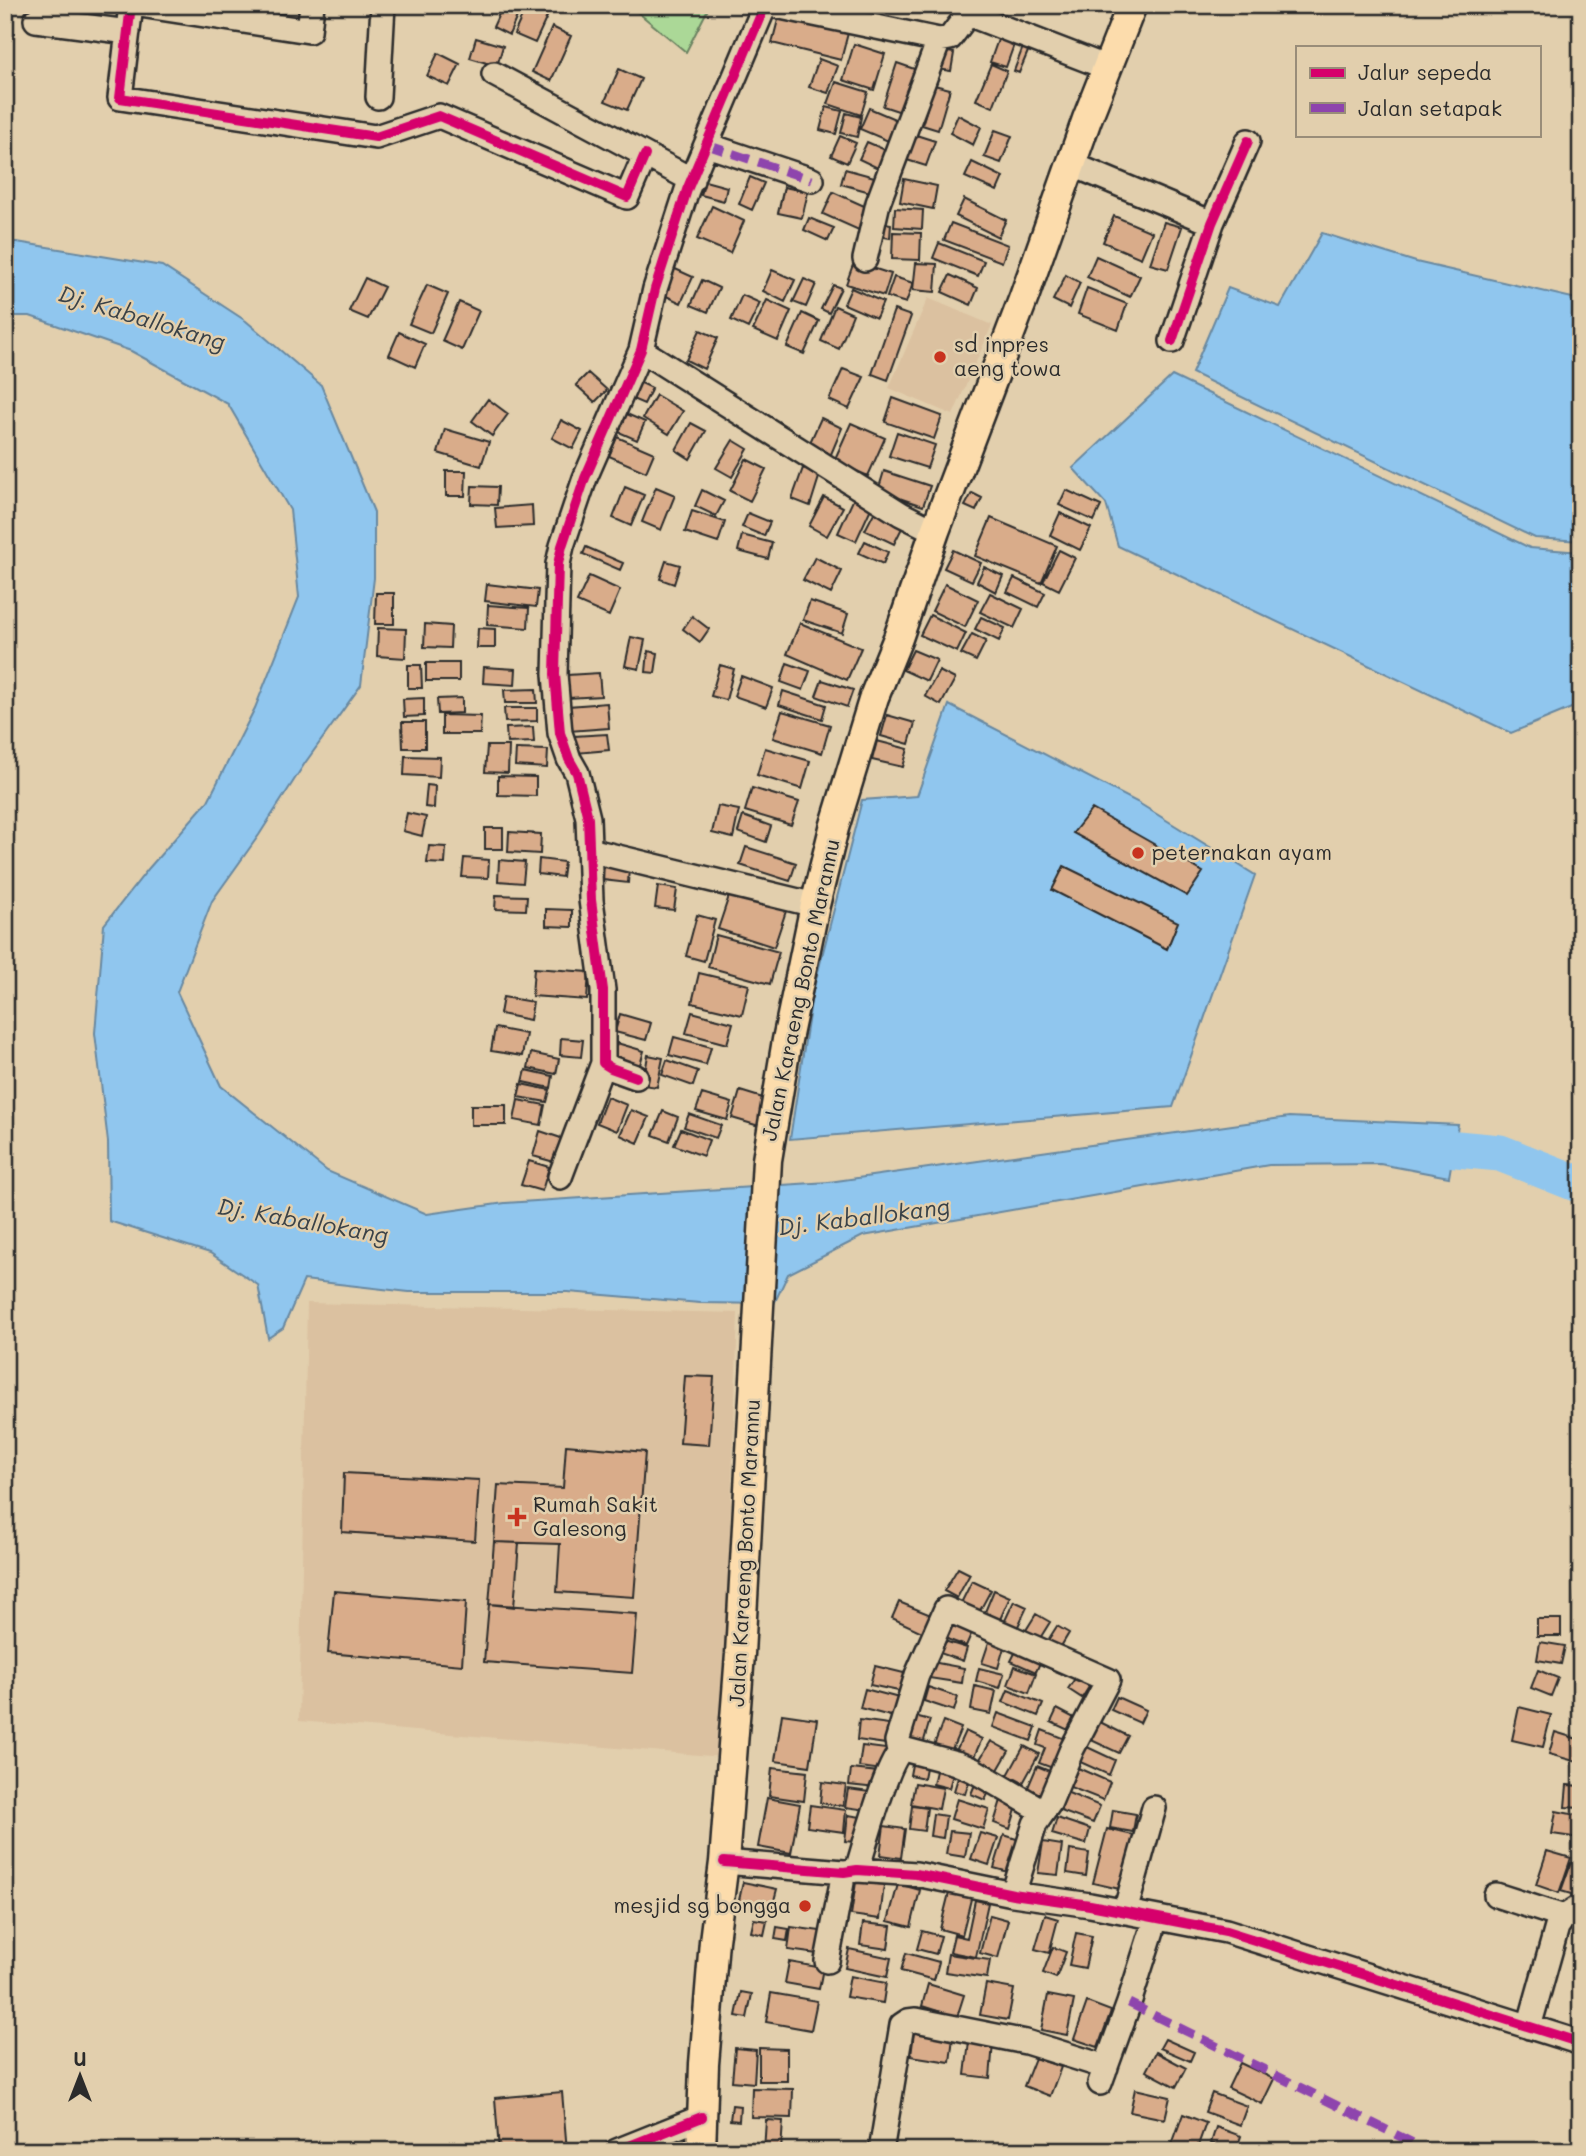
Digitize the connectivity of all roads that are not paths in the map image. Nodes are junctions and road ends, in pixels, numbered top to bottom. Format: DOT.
graph roads {
  1 [pos="131,5"];
  2 [pos="141,5"];
  3 [pos="312,5"];
  4 [pos="383,5"];
  5 [pos="765,5"];
  6 [pos="771,5"];
  7 [pos="1132,5"];
  8 [pos="967,9"];
  9 [pos="216,11"];
  10 [pos="36,20"];
  11 [pos="128,32"];
  12 [pos="939,40"];
  13 [pos="1108,68"];
  14 [pos="494,74"];
  15 [pos="378,97"];
  16 [pos="1248,141"];
  17 [pos="707,145"];
  18 [pos="645,155"];
  19 [pos="1071,164"];
  20 [pos="692,180"];
  21 [pos="812,180"];
  22 [pos="1212,223"];
  23 [pos="865,259"];
  24 [pos="1172,341"];
  25 [pos="640,350"];
  26 [pos="935,531"];
  27 [pos="589,850"];
  28 [pos="815,905"];
  29 [pos="603,1063"];
  30 [pos="636,1077"];
  31 [pos="561,1177"];
  32 [pos="899,1751"];
  33 [pos="1154,1808"];
  34 [pos="1043,1811"];
  35 [pos="724,1862"];
  36 [pos="851,1871"];
  37 [pos="1013,1894"];
  38 [pos="1496,1895"];
  39 [pos="1125,1912"];
  40 [pos="1572,1912"];
  41 [pos="1156,1917"];
  42 [pos="827,1961"];
  43 [pos="1529,2027"];
  44 [pos="1581,2043"];
  45 [pos="702,2116"];
  46 [pos="617,2151"];
  47 [pos="701,2151"];
  48 [pos="881,2151"];
  1 -- 11 [label="street"];
  2 -- 9 [label="street"];
  3 -- 9 [label="street"];
  4 -- 15 [label="street"];
  5 -- 17 [label="street"];
  6 -- 12 [label="street"];
  7 -- 13 [label="main road, Jalan Karaeng Bonto Marannu"];
  8 -- 12 [label="street"];
  8 -- 13 [label="street"];
  10 -- 11 [label="street"];
  11 -- 18 [label="street"];
  12 -- 23 [label="street"];
  13 -- 19 [label="main road, Jalan Karaeng Bonto Marannu"];
  14 -- 18 [label="street"];
  16 -- 22 [label="street"];
  17 -- 20 [label="street"];
  17 -- 21 [label="street"];
  18 -- 20 [label="street"];
  19 -- 22 [label="street"];
  19 -- 26 [label="main road, Jalan Karaeng Bonto Marannu"];
  20 -- 25 [label="street"];
  22 -- 24 [label="street"];
  25 -- 26 [label="street"];
  25 -- 27 [label="street"];
  26 -- 28 [label="main road, Jalan Karaeng Bonto Marannu"];
  27 -- 28 [label="street"];
  27 -- 29 [label="street"];
  28 -- 35 [label="main road, Jalan Karaeng Bonto Marannu"];
  29 -- 30 [label="street"];
  29 -- 31 [label="street"];
  32 -- 34 [label="street"];
  32 -- 34 [label="street"];
  32 -- 36 [label="street"];
  33 -- 39 [label="street"];
  34 -- 37 [label="street"];
  35 -- 36 [label="street"];
  35 -- 45 [label="main road, Jalan Karaeng Bonto Marannu"];
  36 -- 37 [label="street"];
  36 -- 42 [label="street"];
  37 -- 39 [label="street"];
  38 -- 40 [label="street"];
  39 -- 41 [label="street"];
  40 -- 43 [label="street"];
  41 -- 43 [label="street"];
  41 -- 48 [label="street"];
  43 -- 44 [label="street"];
  45 -- 46 [label="street"];
  45 -- 47 [label="main road, Jalan Karaeng Bonto Marannu"];
}
